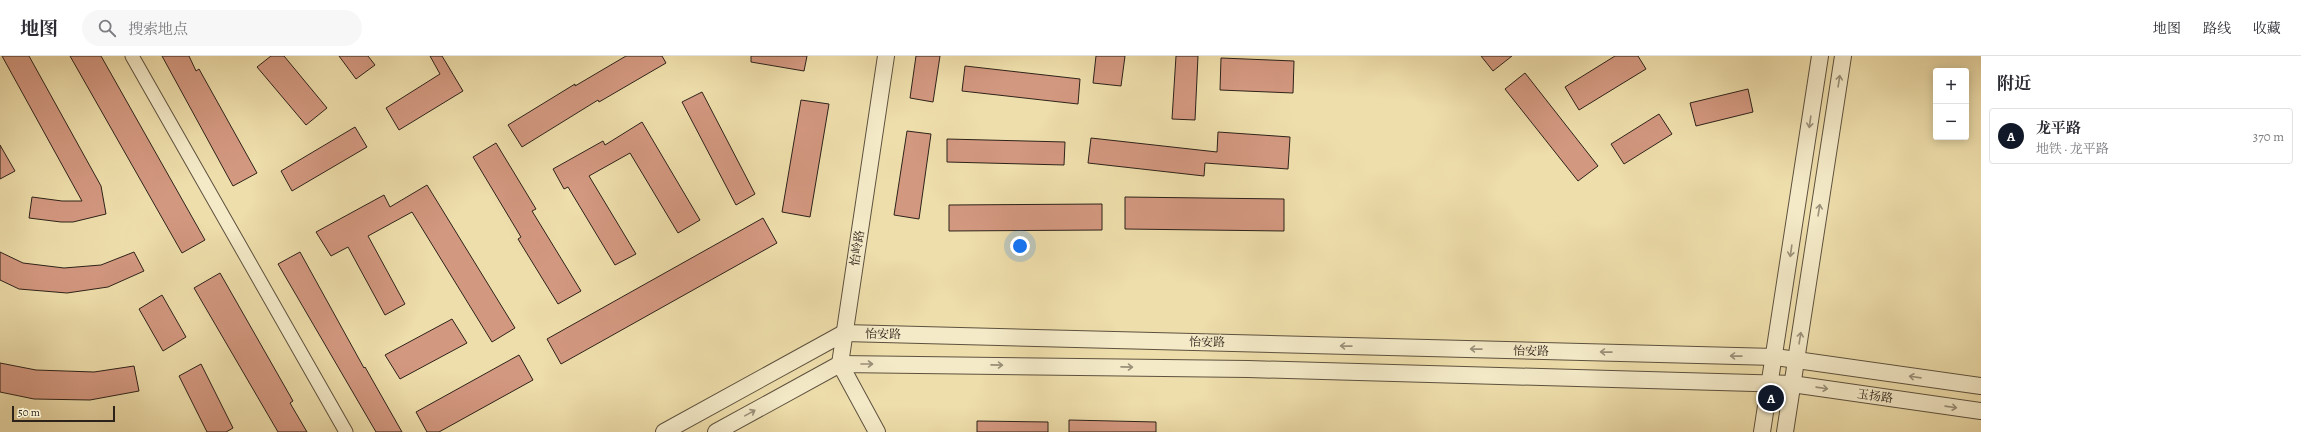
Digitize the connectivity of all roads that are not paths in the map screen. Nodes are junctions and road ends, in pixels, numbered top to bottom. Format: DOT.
graph roads {
  1 [pos="132,56"];
  2 [pos="886,56"];
  3 [pos="1820,56"];
  4 [pos="1843,56"];
  5 [pos="844,333"];
  6 [pos="1775,357"];
  7 [pos="1796,360"];
  8 [pos="840,364"];
  9 [pos="1770,384"];
  10 [pos="1792,384"];
  11 [pos="1981,386"];
  12 [pos="1981,411"];
  13 [pos="346,432"];
  14 [pos="664,432"];
  15 [pos="716,432"];
  16 [pos="877,432"];
  17 [pos="1762,432"];
  18 [pos="1785,432"];
  1 -- 13 [label="street"];
  2 -- 5 [label="street, 怡岭路"];
  3 -- 6 [label="street, one-way"];
  7 -- 4 [label="street, one-way"];
  6 -- 5 [label="street, 怡安路, one-way"];
  5 -- 8 [label="street, 怡岭路"];
  5 -- 14 [label="street"];
  6 -- 7 [label="street, 玉扬路"];
  6 -- 9 [label="street"];
  7 -- 10 [label="street"];
  11 -- 7 [label="street, 玉扬路, one-way"];
  8 -- 9 [label="street, one-way"];
  15 -- 8 [label="street, one-way"];
  8 -- 16 [label="street"];
  9 -- 10 [label="street, 玉扬路"];
  9 -- 17 [label="street"];
  10 -- 12 [label="street, 玉扬路, one-way"];
  10 -- 18 [label="street"];
}
